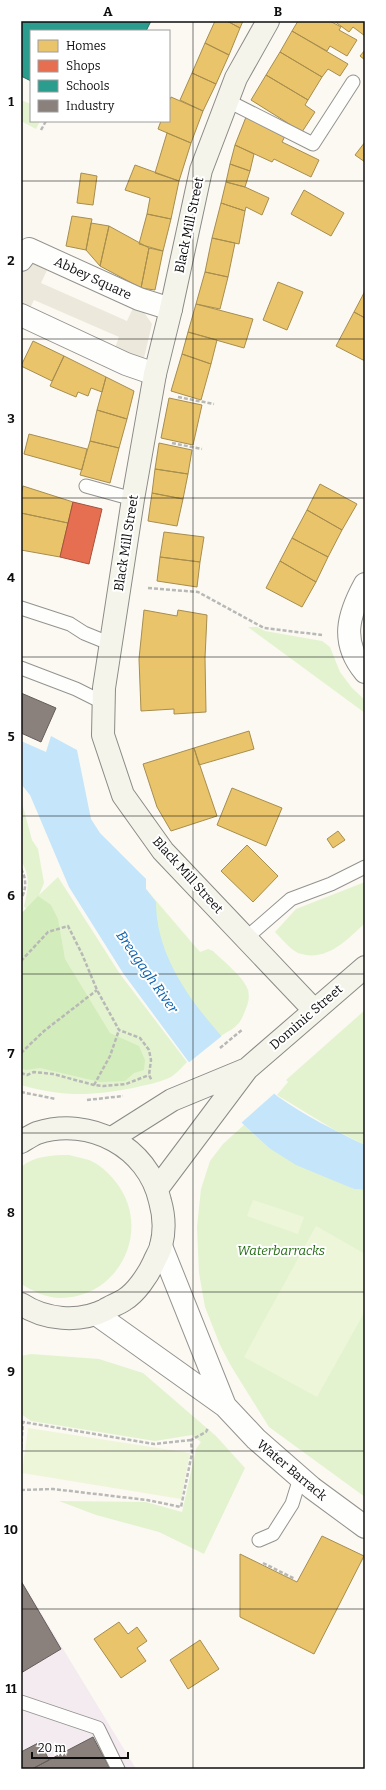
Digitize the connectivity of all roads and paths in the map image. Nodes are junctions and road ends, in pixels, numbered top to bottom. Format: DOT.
graph roads {
  1 [pos="268,21"];
  2 [pos="353,82"];
  3 [pos="228,101"];
  4 [pos="45,122"];
  5 [pos="41,130"];
  6 [pos="24,248"];
  7 [pos="171,309"];
  8 [pos="21,316"];
  9 [pos="154,383"];
  10 [pos="214,404"];
  11 [pos="86,486"];
  12 [pos="133,499"];
  13 [pos="365,584"];
  14 [pos="120,586"];
  15 [pos="21,608"];
  16 [pos="349,637"];
  17 [pos="111,644"];
  18 [pos="21,668"];
  19 [pos="365,672"];
  20 [pos="104,703"];
  21 [pos="365,867"];
  22 [pos="21,869"];
  23 [pos="21,899"];
  24 [pos="246,938"];
  25 [pos="21,961"];
  26 [pos="365,966"];
  27 [pos="97,990"];
  28 [pos="314,1010"];
  29 [pos="120,1030"];
  30 [pos="21,1054"];
  31 [pos="248,1068"];
  32 [pos="21,1073"];
  33 [pos="150,1075"];
  34 [pos="94,1086"];
  35 [pos="152,1086"];
  36 [pos="21,1092"];
  37 [pos="128,1095"];
  38 [pos="58,1100"];
  39 [pos="80,1101"];
  40 [pos="26,1132"];
  41 [pos="112,1138"];
  42 [pos="158,1189"];
  43 [pos="161,1246"];
  44 [pos="24,1309"];
  45 [pos="96,1314"];
  46 [pos="225,1406"];
  47 [pos="191,1440"];
  48 [pos="21,1448"];
  49 [pos="300,1478"];
  50 [pos="21,1490"];
  51 [pos="365,1527"];
  52 [pos="259,1540"];
  53 [pos="262,1563"];
  54 [pos="295,1579"];
  55 [pos="21,1702"];
  56 [pos="118,1769"];
  1 -- 3 [label="street, Black Mill Street"];
  2 -- 3 [label="lane"];
  3 -- 7 [label="street, Black Mill Street"];
  4 -- 5 [label="path"];
  6 -- 7 [label="street, Abbey Square"];
  7 -- 9 [label="street, Black Mill Street"];
  8 -- 9 [label="street"];
  9 -- 10 [label="path"];
  9 -- 12 [label="street, Black Mill Street"];
  11 -- 12 [label="lane"];
  12 -- 14 [label="street, Black Mill Street"];
  13 -- 16 [label="street"];
  14 -- 16 [label="path"];
  14 -- 17 [label="street, Black Mill Street"];
  15 -- 17 [label="lane"];
  16 -- 19 [label="street"];
  17 -- 20 [label="street, Black Mill Street"];
  18 -- 20 [label="lane"];
  20 -- 24 [label="street, Black Mill Street"];
  21 -- 24 [label="lane"];
  22 -- 23 [label="path"];
  24 -- 28 [label="street, Black Mill Street"];
  25 -- 27 [label="path"];
  26 -- 28 [label="street, Dominic Street"];
  27 -- 29 [label="path"];
  27 -- 30 [label="path"];
  28 -- 31 [label="street, Dominic Street"];
  29 -- 33 [label="path"];
  29 -- 34 [label="path"];
  31 -- 41 [label="street, Dominic Street"];
  31 -- 42 [label="street, Dominic Street"];
  32 -- 34 [label="path"];
  33 -- 34 [label="path"];
  33 -- 35 [label="path"];
  36 -- 38 [label="path"];
  37 -- 39 [label="path"];
  40 -- 41 [label="street"];
  41 -- 42 [label="street"];
  42 -- 43 [label="street"];
  43 -- 45 [label="street"];
  43 -- 46 [label="street, Water Barrack"];
  44 -- 45 [label="street"];
  45 -- 46 [label="street, Water Barrack"];
  46 -- 47 [label="path"];
  46 -- 49 [label="street, Water Barrack"];
  47 -- 48 [label="path"];
  47 -- 50 [label="path"];
  49 -- 51 [label="street, Water Barrack"];
  49 -- 52 [label="lane"];
  53 -- 54 [label="path"];
  55 -- 56 [label="lane"];
}
